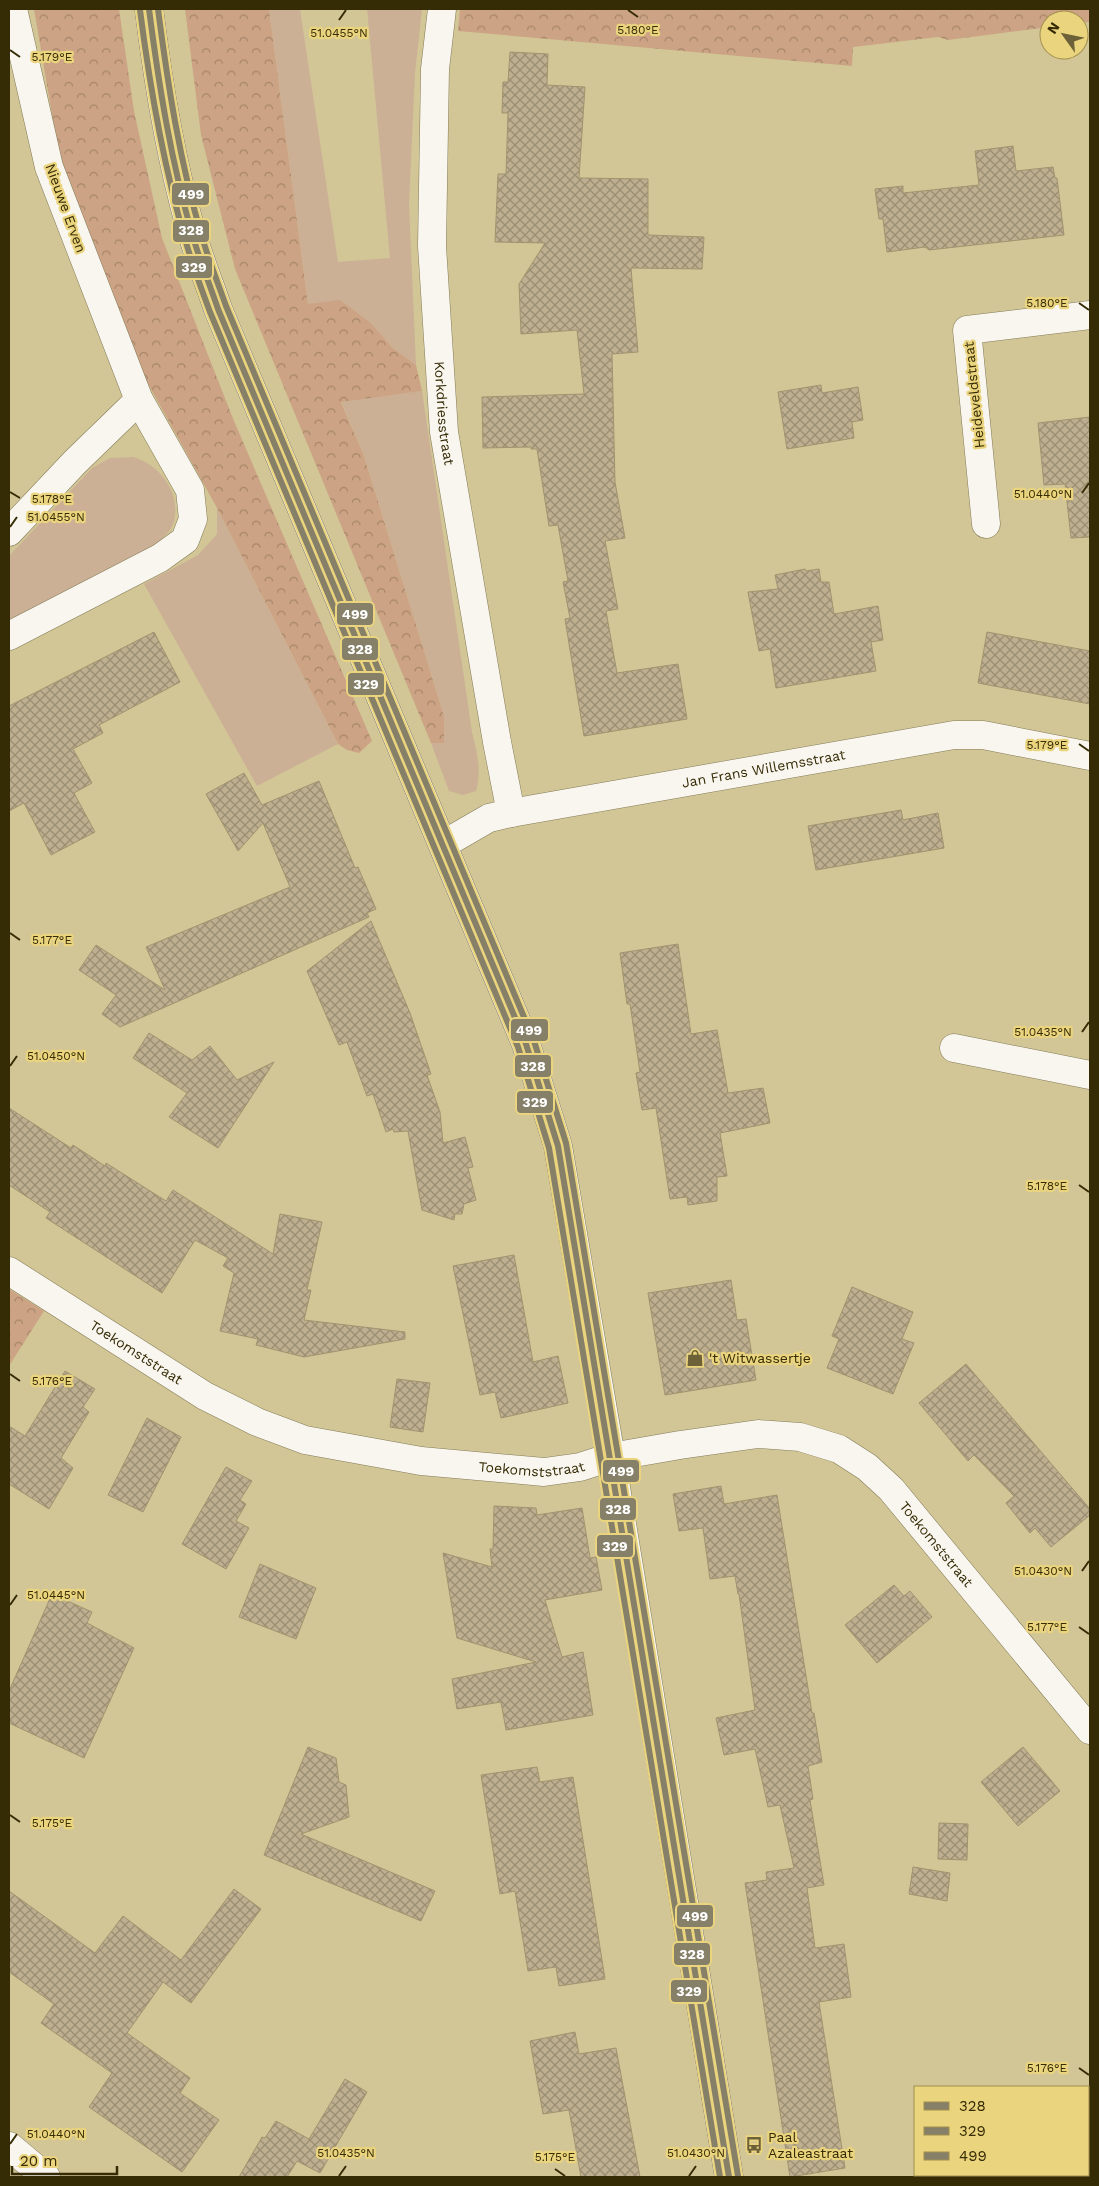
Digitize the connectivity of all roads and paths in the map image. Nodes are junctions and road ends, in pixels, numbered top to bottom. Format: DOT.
graph roads {
  1 [pos="13,9"];
  2 [pos="149,9"];
  3 [pos="442,9"];
  4 [pos="1090,315"];
  5 [pos="139,400"];
  6 [pos="986,524"];
  7 [pos="9,532"];
  8 [pos="9,636"];
  9 [pos="1090,756"];
  10 [pos="511,813"];
  11 [pos="444,844"];
  12 [pos="954,1048"];
  13 [pos="1090,1075"];
  14 [pos="9,1272"];
  15 [pos="611,1458"];
  16 [pos="1090,1730"];
  17 [pos="9,2146"];
  18 [pos="46,2177"];
  19 [pos="729,2177"];
  1 -- 5 [label="street, Nieuwe Erven"];
  2 -- 11 [label="street"];
  3 -- 10 [label="street, Korkdriesstraat"];
  4 -- 6 [label="street, Heideveldstraat"];
  5 -- 7 [label="street"];
  5 -- 8 [label="street, Nieuwe Erven"];
  9 -- 10 [label="street, Jan Frans Willemsstraat"];
  10 -- 11 [label="street, Jan Frans Willemsstraat"];
  11 -- 15 [label="street"];
  12 -- 13 [label="street"];
  14 -- 15 [label="street, Toekomststraat"];
  15 -- 16 [label="street, Toekomststraat"];
  15 -- 19 [label="street"];
  17 -- 18 [label="street"];
}
